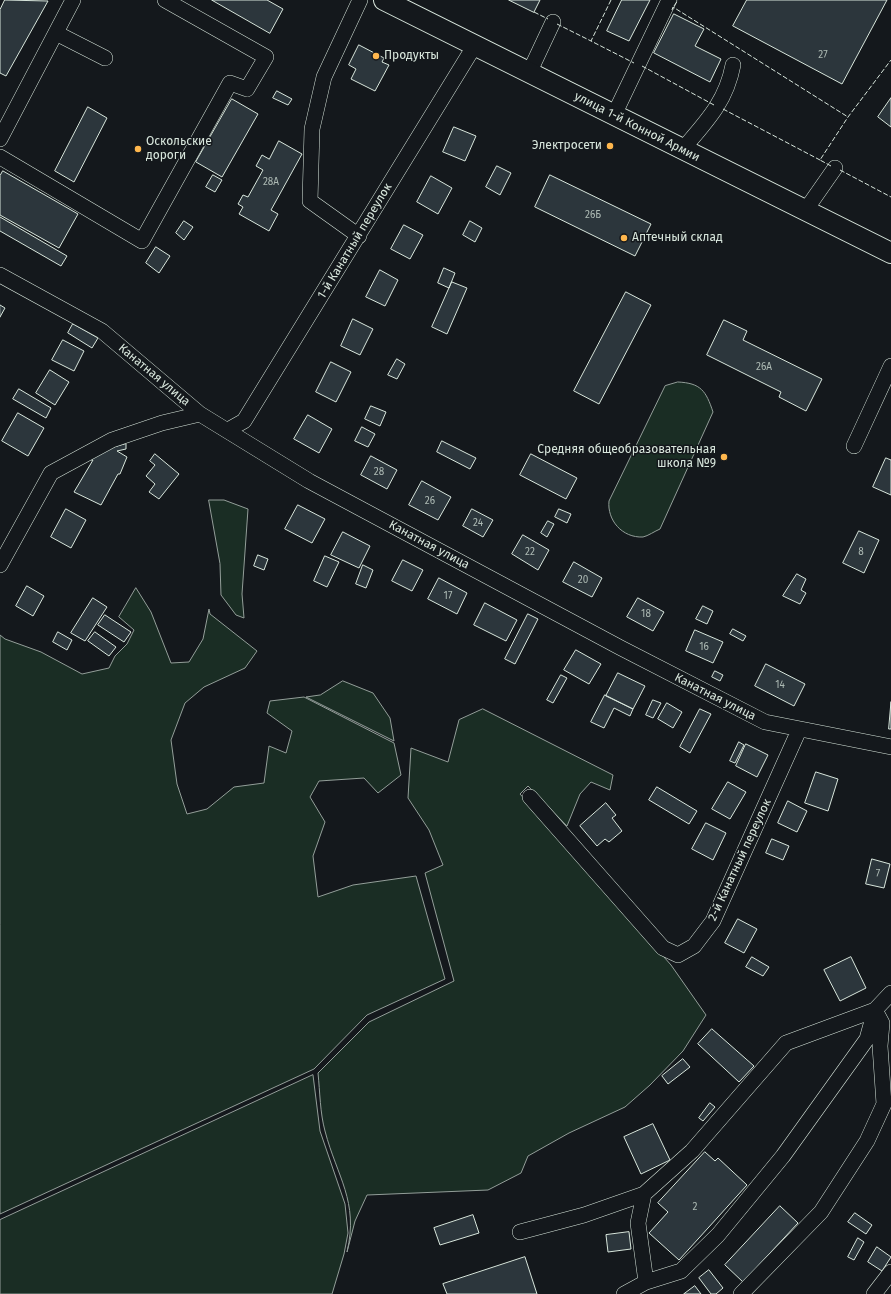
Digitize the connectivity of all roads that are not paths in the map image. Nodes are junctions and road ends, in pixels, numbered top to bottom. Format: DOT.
graph roads {
  1 [pos="73,0"];
  2 [pos="165,0"];
  3 [pos="360,0"];
  4 [pos="384,0"];
  5 [pos="669,0"];
  6 [pos="553,22"];
  7 [pos="56,33"];
  8 [pos="475,45"];
  9 [pos="105,58"];
  10 [pos="733,65"];
  11 [pos="530,71"];
  12 [pos="614,115"];
  13 [pos="0,139"];
  14 [pos="682,150"];
  15 [pos="0,157"];
  16 [pos="835,168"];
  17 [pos="805,211"];
  18 [pos="359,236"];
  19 [pos="891,253"];
  20 [pos="0,275"];
  21 [pos="891,366"];
  22 [pos="200,414"];
  23 [pos="228,430"];
  24 [pos="854,446"];
  25 [pos="0,565"];
  26 [pos="800,730"];
  27 [pos="891,748"];
  28 [pos="530,797"];
  29 [pos="891,993"];
  30 [pos="875,1010"];
  31 [pos="644,1194"];
  32 [pos="520,1232"];
  33 [pos="891,1272"];
  34 [pos="646,1282"];
  35 [pos="624,1294"];
  36 [pos="741,1294"];
  37 [pos="874,1294"];
  1 -- 7 [label="street"];
  2 -- 15 [label="street"];
  3 -- 18 [label="street"];
  4 -- 8 [label="main road, улица 1-й Конной Армии"];
  5 -- 12 [label="street"];
  6 -- 11 [label="street"];
  7 -- 9 [label="street"];
  7 -- 13 [label="street"];
  8 -- 11 [label="main road, улица 1-й Конной Армии"];
  8 -- 18 [label="street, 1-й Канатный переулок"];
  10 -- 14 [label="street"];
  11 -- 12 [label="main road, улица 1-й Конной Армии"];
  12 -- 14 [label="main road, улица 1-й Конной Армии"];
  14 -- 17 [label="main road, улица 1-й Конной Армии"];
  16 -- 17 [label="street"];
  17 -- 19 [label="main road, улица 1-й Конной Армии"];
  18 -- 23 [label="street, 1-й Канатный переулок"];
  20 -- 22 [label="street, Канатная улица"];
  21 -- 24 [label="street"];
  22 -- 23 [label="street, Канатная улица"];
  22 -- 25 [label="street"];
  23 -- 26 [label="street, Канатная улица"];
  26 -- 27 [label="street, Канатная улица"];
  26 -- 28 [label="street, 2-й Канатный переулок"];
  29 -- 30 [label="street"];
  30 -- 31 [label="street"];
  30 -- 34 [label="street"];
  30 -- 36 [label="street"];
  31 -- 32 [label="street"];
  31 -- 34 [label="street"];
  33 -- 37 [label="street"];
  34 -- 35 [label="street"];
}
